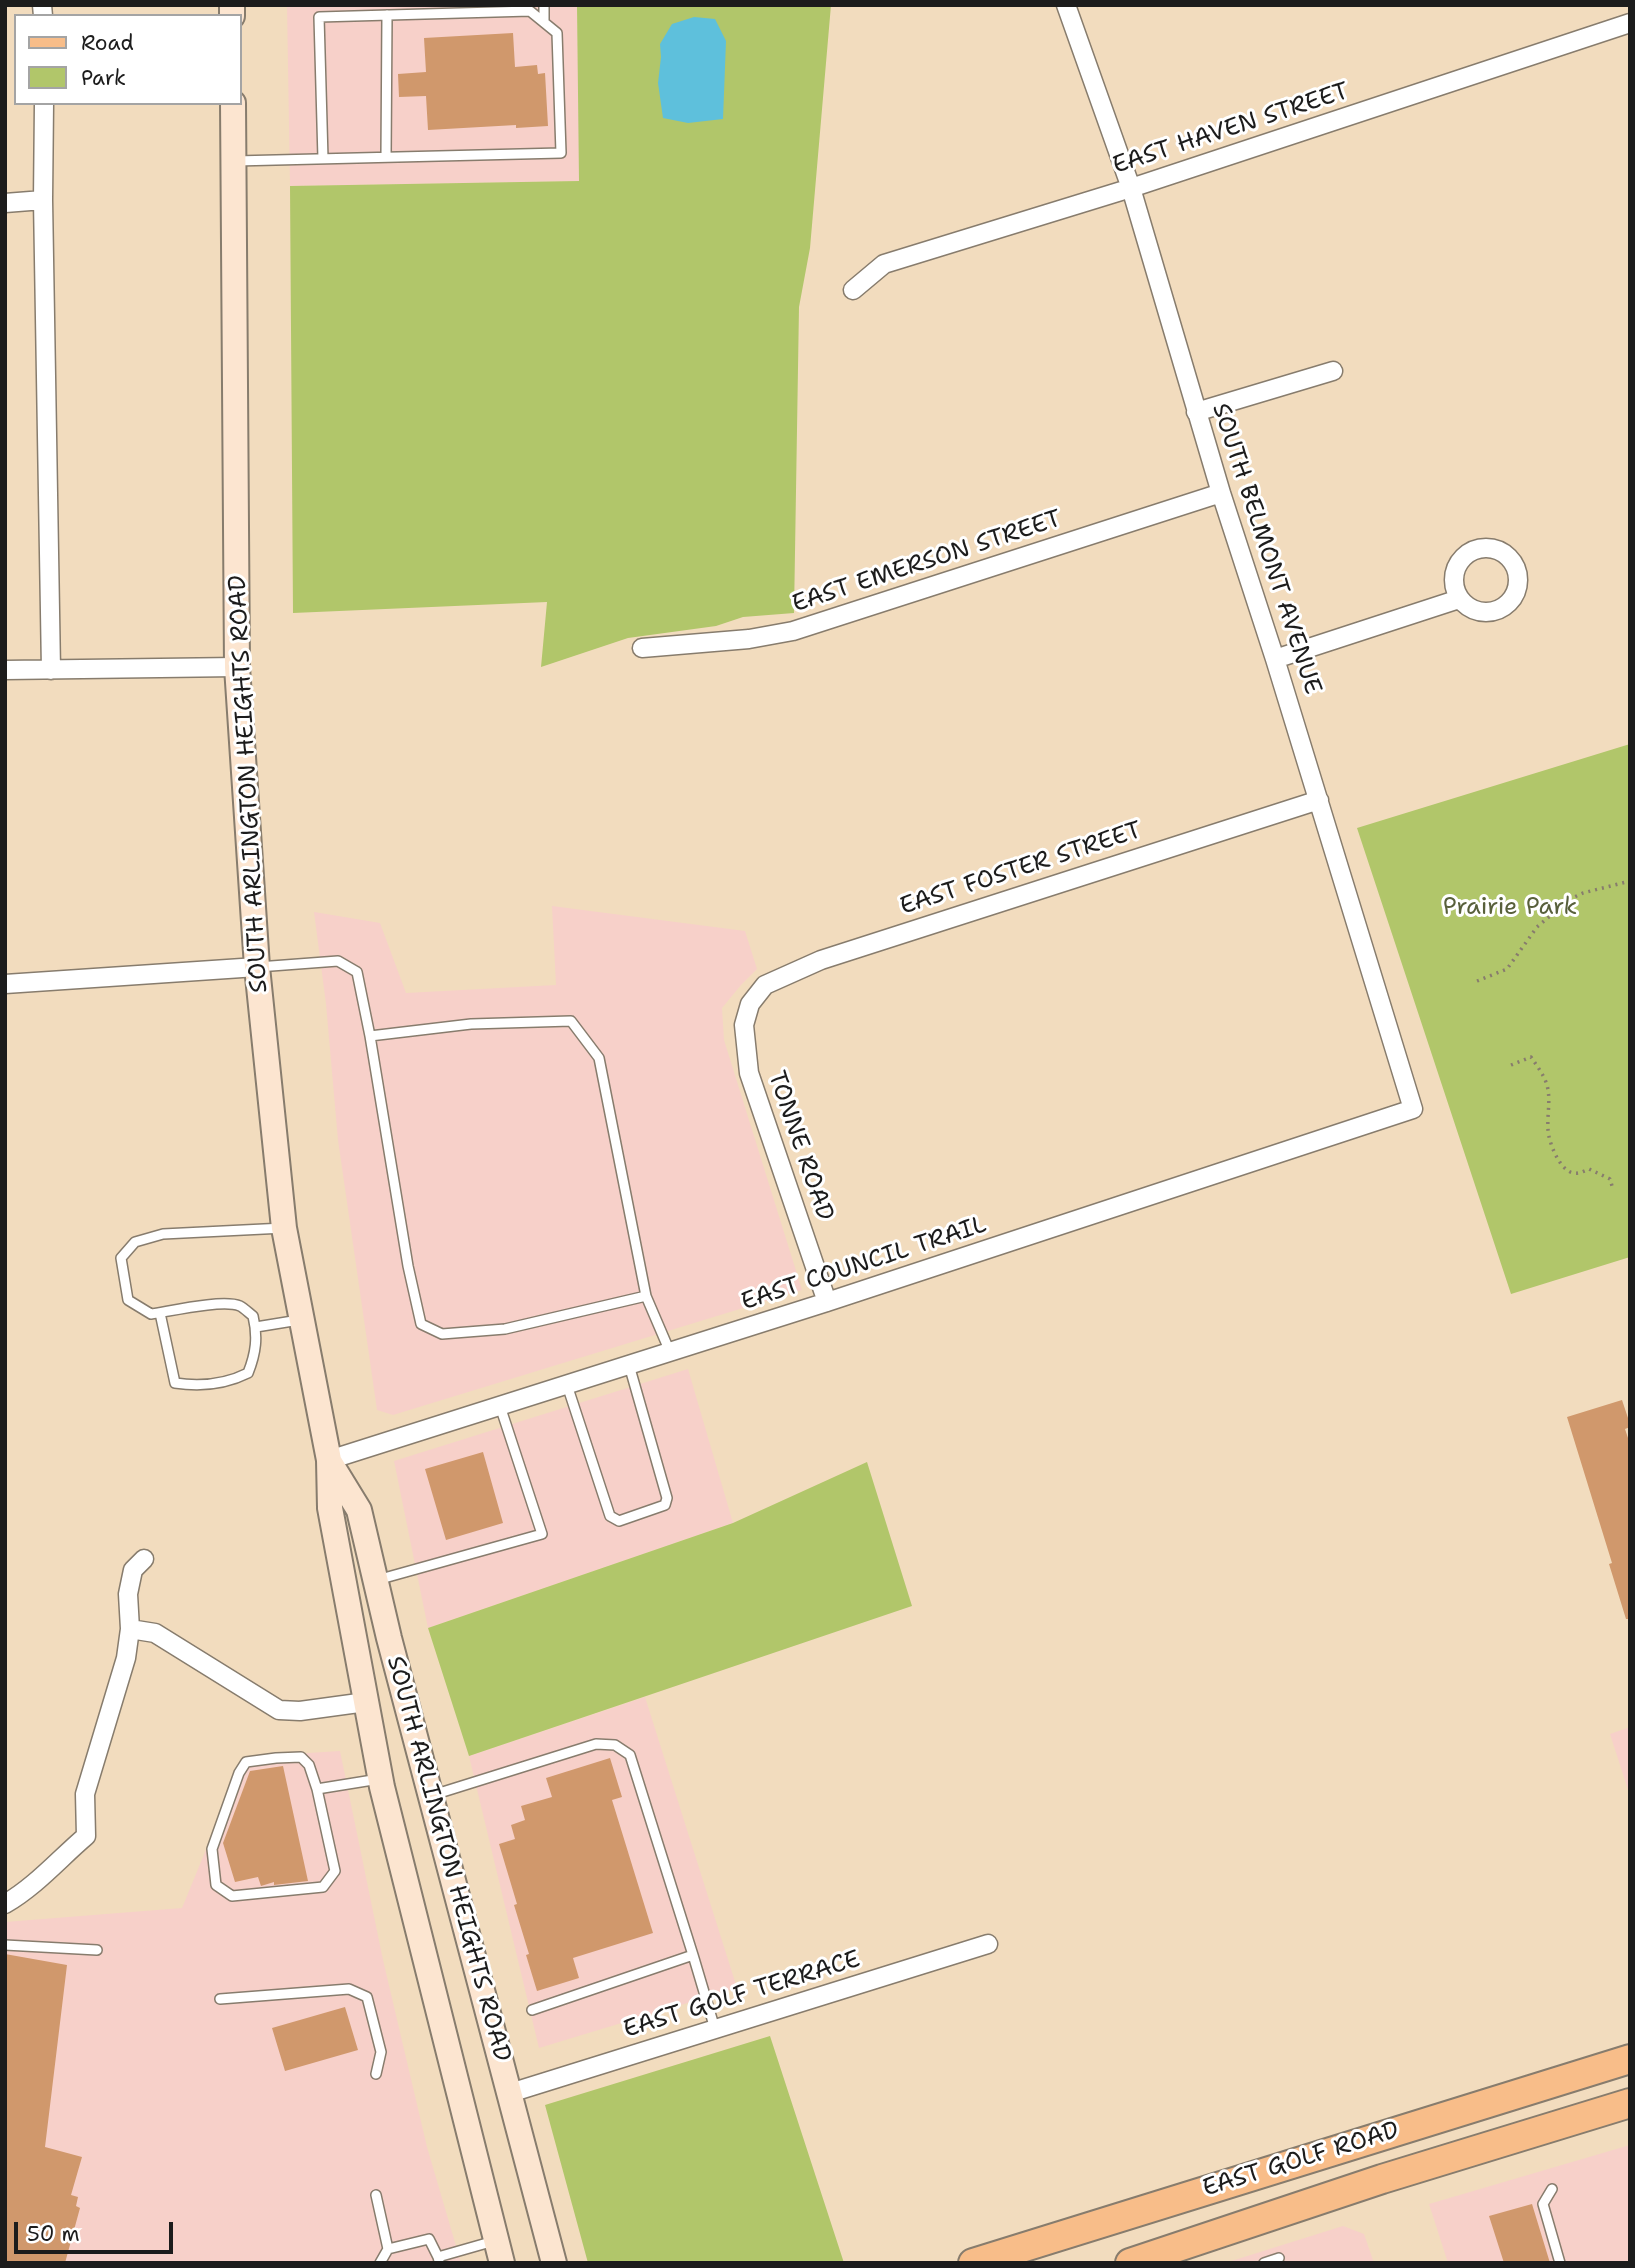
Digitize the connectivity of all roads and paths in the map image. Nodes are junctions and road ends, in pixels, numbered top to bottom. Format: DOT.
graph roads {
  1 [pos="544,5"];
  2 [pos="1066,5"];
  3 [pos="387,15"];
  4 [pos="544,22"];
  5 [pos="1630,23"];
  6 [pos="44,105"];
  7 [pos="233,105"];
  8 [pos="386,158"];
  9 [pos="323,159"];
  10 [pos="233,161"];
  11 [pos="1131,188"];
  12 [pos="43,200"];
  13 [pos="5,203"];
  14 [pos="853,290"];
  15 [pos="1334,371"];
  16 [pos="1196,412"];
  17 [pos="1221,493"];
  18 [pos="1459,599"];
  19 [pos="642,648"];
  20 [pos="1275,659"];
  21 [pos="237,667"];
  22 [pos="5,670"];
  23 [pos="51,670"];
  24 [pos="1319,800"];
  25 [pos="1630,881"];
  26 [pos="257,967"];
  27 [pos="1477,981"];
  28 [pos="5,984"];
  29 [pos="750,1004"];
  30 [pos="370,1035"];
  31 [pos="1511,1065"];
  32 [pos="1413,1109"];
  33 [pos="1612,1186"];
  34 [pos="284,1228"];
  35 [pos="646,1296"];
  36 [pos="827,1302"];
  37 [pos="160,1313"];
  38 [pos="302,1320"];
  39 [pos="256,1327"];
  40 [pos="670,1352"];
  41 [pos="629,1365"];
  42 [pos="567,1385"];
  43 [pos="500,1406"];
  44 [pos="329,1460"];
  45 [pos="144,1559"];
  46 [pos="375,1580"];
  47 [pos="130,1629"];
  48 [pos="366,1702"];
  49 [pos="381,1779"];
  50 [pos="317,1789"];
  51 [pos="431,1796"];
  52 [pos="5,1904"];
  53 [pos="988,1944"];
  54 [pos="5,1945"];
  55 [pos="97,1950"];
  56 [pos="693,1955"];
  57 [pos="220,1999"];
  58 [pos="532,2010"];
  59 [pos="715,2029"];
  60 [pos="1630,2059"];
  61 [pos="376,2074"];
  62 [pos="510,2092"];
  63 [pos="1630,2103"];
  64 [pos="1552,2189"];
  65 [pos="376,2195"];
  66 [pos="388,2249"];
  67 [pos="500,2252"];
  68 [pos="1279,2258"];
  69 [pos="439,2260"];
  70 [pos="380,2263"];
  71 [pos="554,2263"];
  72 [pos="973,2263"];
  73 [pos="1130,2263"];
  74 [pos="1264,2263"];
  75 [pos="1560,2263"];
  1 -- 4 [label="lane"];
  2 -- 11 [label="street, SOUTH BELMONT AVENUE"];
  3 -- 4 [label="lane"];
  3 -- 8 [label="lane"];
  3 -- 9 [label="lane"];
  4 -- 8 [label="lane"];
  5 -- 11 [label="street, EAST HAVEN STREET"];
  6 -- 12 [label="street"];
  7 -- 10 [label="main road, SOUTH ARLINGTON HEIGHTS ROAD"];
  8 -- 9 [label="lane"];
  9 -- 10 [label="lane"];
  10 -- 21 [label="main road, SOUTH ARLINGTON HEIGHTS ROAD"];
  11 -- 14 [label="street, EAST HAVEN STREET"];
  11 -- 16 [label="street, SOUTH BELMONT AVENUE"];
  12 -- 13 [label="street"];
  12 -- 23 [label="street"];
  15 -- 16 [label="street"];
  16 -- 17 [label="street, SOUTH BELMONT AVENUE"];
  17 -- 19 [label="street, EAST EMERSON STREET"];
  17 -- 20 [label="street, SOUTH BELMONT AVENUE"];
  18 -- 20 [label="street"];
  20 -- 24 [label="street, SOUTH BELMONT AVENUE"];
  21 -- 23 [label="street"];
  21 -- 26 [label="main road, SOUTH ARLINGTON HEIGHTS ROAD"];
  22 -- 23 [label="street"];
  24 -- 29 [label="street, EAST FOSTER STREET"];
  24 -- 32 [label="street, SOUTH BELMONT AVENUE"];
  25 -- 27 [label="path"];
  26 -- 28 [label="street"];
  26 -- 30 [label="lane"];
  26 -- 34 [label="main road, SOUTH ARLINGTON HEIGHTS ROAD"];
  29 -- 36 [label="street, TONNE ROAD"];
  30 -- 35 [label="lane"];
  30 -- 35 [label="lane"];
  31 -- 33 [label="path"];
  32 -- 36 [label="street, EAST COUNCIL TRAIL"];
  34 -- 37 [label="lane"];
  34 -- 38 [label="main road, SOUTH ARLINGTON HEIGHTS ROAD"];
  35 -- 40 [label="lane"];
  36 -- 40 [label="street, EAST COUNCIL TRAIL"];
  37 -- 39 [label="lane"];
  37 -- 39 [label="lane"];
  38 -- 39 [label="lane"];
  38 -- 44 [label="main road, SOUTH ARLINGTON HEIGHTS ROAD"];
  40 -- 41 [label="street, EAST COUNCIL TRAIL"];
  41 -- 42 [label="street, EAST COUNCIL TRAIL"];
  41 -- 42 [label="lane"];
  42 -- 43 [label="street, EAST COUNCIL TRAIL"];
  43 -- 44 [label="street, EAST COUNCIL TRAIL"];
  43 -- 46 [label="lane"];
  44 -- 46 [label="main road, SOUTH ARLINGTON HEIGHTS ROAD"];
  44 -- 48 [label="main road, SOUTH ARLINGTON HEIGHTS ROAD"];
  45 -- 47 [label="street"];
  46 -- 51 [label="main road, SOUTH ARLINGTON HEIGHTS ROAD"];
  47 -- 48 [label="street"];
  47 -- 52 [label="street"];
  48 -- 49 [label="main road, SOUTH ARLINGTON HEIGHTS ROAD"];
  49 -- 50 [label="lane"];
  49 -- 67 [label="main road, SOUTH ARLINGTON HEIGHTS ROAD"];
  50 -- 50 [label="lane"];
  51 -- 56 [label="lane"];
  51 -- 62 [label="main road, SOUTH ARLINGTON HEIGHTS ROAD"];
  53 -- 59 [label="street, EAST GOLF TERRACE"];
  54 -- 55 [label="lane"];
  56 -- 58 [label="lane"];
  56 -- 59 [label="lane"];
  57 -- 61 [label="lane"];
  59 -- 62 [label="street, EAST GOLF TERRACE"];
  60 -- 72 [label="main road, EAST GOLF ROAD"];
  62 -- 71 [label="main road, SOUTH ARLINGTON HEIGHTS ROAD"];
  63 -- 73 [label="main road, EAST GOLF ROAD"];
  64 -- 75 [label="lane"];
  65 -- 66 [label="lane"];
  66 -- 69 [label="lane"];
  66 -- 70 [label="lane"];
  67 -- 69 [label="lane"];
  68 -- 74 [label="lane"];
}
